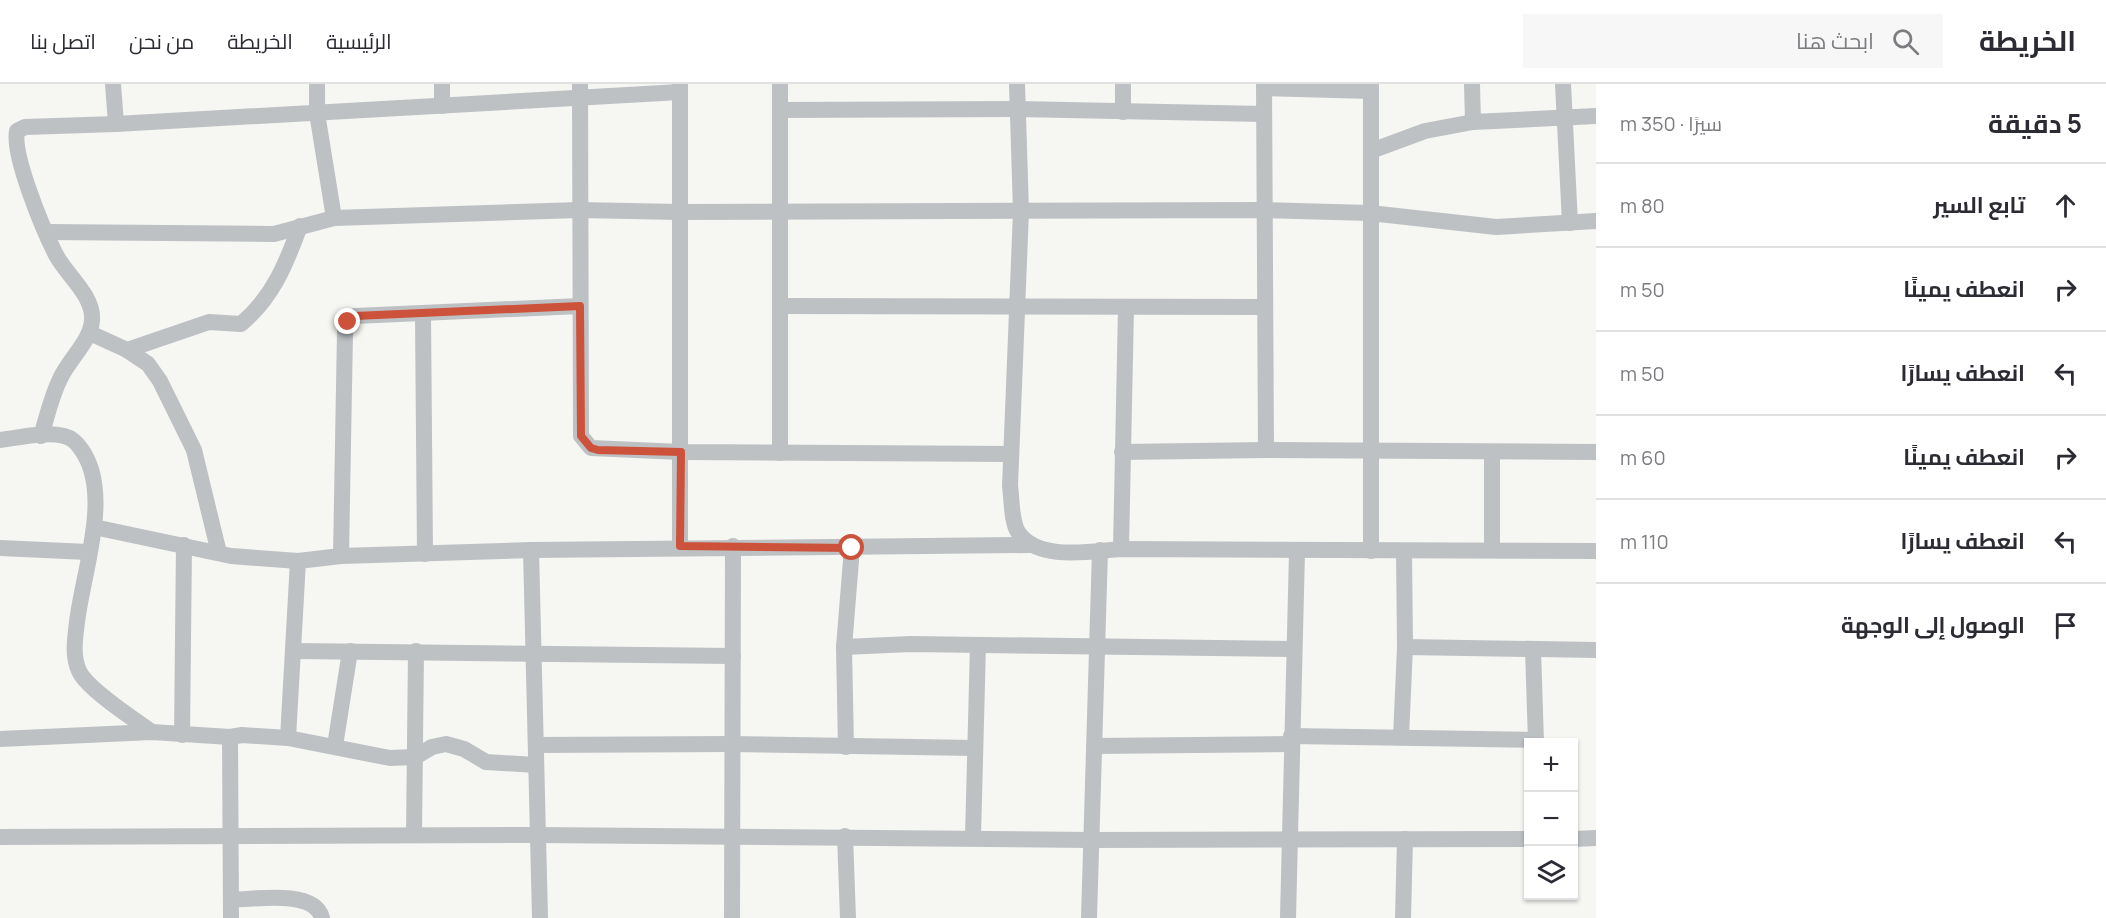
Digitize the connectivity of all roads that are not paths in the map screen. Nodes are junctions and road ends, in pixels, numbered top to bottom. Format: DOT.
graph roads {
  1 [pos="113,84"];
  2 [pos="317,84"];
  3 [pos="442,84"];
  4 [pos="780,84"];
  5 [pos="1017,84"];
  6 [pos="1123,84"];
  7 [pos="1472,84"];
  8 [pos="1563,84"];
  9 [pos="1264,86"];
  10 [pos="680,88"];
  11 [pos="1371,88"];
  12 [pos="580,91"];
  13 [pos="442,106"];
  14 [pos="1017,109"];
  15 [pos="780,110"];
  16 [pos="1123,112"];
  17 [pos="317,113"];
  18 [pos="1264,114"];
  19 [pos="1596,116"];
  20 [pos="1564,117"];
  21 [pos="1473,122"];
  22 [pos="116,124"];
  23 [pos="1371,151"];
  24 [pos="579,210"];
  25 [pos="1264,210"];
  26 [pos="780,211"];
  27 [pos="1021,211"];
  28 [pos="679,212"];
  29 [pos="1370,213"];
  30 [pos="334,218"];
  31 [pos="1596,221"];
  32 [pos="1570,223"];
  33 [pos="300,226"];
  34 [pos="46,232"];
  35 [pos="580,306"];
  36 [pos="782,306"];
  37 [pos="1019,307"];
  38 [pos="1264,307"];
  39 [pos="1126,308"];
  40 [pos="423,314"];
  41 [pos="90,333"];
  42 [pos="128,350"];
  43 [pos="41,436"];
  44 [pos="0,440"];
  45 [pos="1266,450"];
  46 [pos="681,452"];
  47 [pos="1122,452"];
  48 [pos="1370,452"];
  49 [pos="1492,452"];
  50 [pos="1596,452"];
  51 [pos="780,453"];
  52 [pos="1011,454"];
  53 [pos="94,527"];
  54 [pos="184,545"];
  55 [pos="1029,545"];
  56 [pos="680,546"];
  57 [pos="733,546"];
  58 [pos="0,548"];
  59 [pos="852,548"];
  60 [pos="531,549"];
  61 [pos="1121,549"];
  62 [pos="1100,550"];
  63 [pos="1492,550"];
  64 [pos="1371,551"];
  65 [pos="1404,551"];
  66 [pos="1596,551"];
  67 [pos="88,552"];
  68 [pos="1297,552"];
  69 [pos="219,553"];
  70 [pos="425,554"];
  71 [pos="342,556"];
  72 [pos="298,561"];
  73 [pos="978,645"];
  74 [pos="844,647"];
  75 [pos="1405,647"];
  76 [pos="1095,648"];
  77 [pos="1293,649"];
  78 [pos="1533,650"];
  79 [pos="1596,650"];
  80 [pos="294,651"];
  81 [pos="350,651"];
  82 [pos="416,651"];
  83 [pos="534,652"];
  84 [pos="733,656"];
  85 [pos="152,732"];
  86 [pos="183,735"];
  87 [pos="230,737"];
  88 [pos="1401,737"];
  89 [pos="288,738"];
  90 [pos="1536,738"];
  91 [pos="0,739"];
  92 [pos="1291,740"];
  93 [pos="1524,741"];
  94 [pos="732,744"];
  95 [pos="536,745"];
  96 [pos="334,746"];
  97 [pos="1094,746"];
  98 [pos="846,747"];
  99 [pos="975,748"];
  100 [pos="415,757"];
  101 [pos="536,765"];
  102 [pos="231,835"];
  103 [pos="414,835"];
  104 [pos="538,835"];
  105 [pos="733,836"];
  106 [pos="845,836"];
  107 [pos="0,837"];
  108 [pos="973,837"];
  109 [pos="1288,838"];
  110 [pos="1596,838"];
  111 [pos="1405,839"];
  112 [pos="1524,839"];
  113 [pos="1578,839"];
  114 [pos="1090,840"];
  115 [pos="231,900"];
  116 [pos="231,918"];
  117 [pos="322,918"];
  118 [pos="540,918"];
  119 [pos="732,918"];
  120 [pos="848,918"];
  121 [pos="1089,918"];
  122 [pos="1288,918"];
  123 [pos="1403,918"];
  1 -- 22 [label="street"];
  2 -- 17 [label="street"];
  3 -- 13 [label="street"];
  4 -- 15 [label="street"];
  5 -- 14 [label="street"];
  6 -- 16 [label="street"];
  7 -- 21 [label="street"];
  8 -- 20 [label="street"];
  9 -- 11 [label="street"];
  9 -- 18 [label="street"];
  10 -- 12 [label="street"];
  10 -- 28 [label="street"];
  11 -- 23 [label="street"];
  12 -- 13 [label="street"];
  12 -- 24 [label="street"];
  13 -- 17 [label="street"];
  14 -- 15 [label="street"];
  14 -- 16 [label="street"];
  14 -- 27 [label="street"];
  15 -- 26 [label="street"];
  16 -- 18 [label="street"];
  17 -- 22 [label="street"];
  17 -- 30 [label="street"];
  18 -- 25 [label="street"];
  19 -- 20 [label="street"];
  20 -- 21 [label="street"];
  20 -- 32 [label="street"];
  21 -- 23 [label="street"];
  22 -- 34 [label="street"];
  23 -- 29 [label="street"];
  24 -- 28 [label="street"];
  24 -- 30 [label="street"];
  24 -- 35 [label="street"];
  25 -- 27 [label="street"];
  25 -- 29 [label="street"];
  25 -- 38 [label="street"];
  26 -- 27 [label="street"];
  26 -- 28 [label="street"];
  26 -- 36 [label="street"];
  27 -- 37 [label="street"];
  28 -- 46 [label="street"];
  29 -- 32 [label="street"];
  29 -- 48 [label="street"];
  30 -- 33 [label="street"];
  31 -- 32 [label="street"];
  33 -- 34 [label="street"];
  33 -- 42 [label="street"];
  34 -- 41 [label="street"];
  35 -- 40 [label="street"];
  35 -- 46 [label="street"];
  36 -- 37 [label="street"];
  36 -- 51 [label="street"];
  37 -- 39 [label="street"];
  37 -- 52 [label="street"];
  38 -- 39 [label="street"];
  38 -- 45 [label="street"];
  39 -- 47 [label="street"];
  40 -- 70 [label="street"];
  40 -- 71 [label="street"];
  41 -- 42 [label="street"];
  41 -- 43 [label="street"];
  42 -- 69 [label="street"];
  43 -- 44 [label="street"];
  43 -- 53 [label="street"];
  45 -- 47 [label="street"];
  45 -- 48 [label="street"];
  46 -- 51 [label="street"];
  46 -- 56 [label="street"];
  47 -- 61 [label="street"];
  48 -- 49 [label="street"];
  48 -- 64 [label="street"];
  49 -- 50 [label="street"];
  49 -- 63 [label="street"];
  51 -- 52 [label="street"];
  52 -- 55 [label="street"];
  53 -- 54 [label="street"];
  53 -- 67 [label="street"];
  54 -- 69 [label="street"];
  54 -- 86 [label="street"];
  55 -- 59 [label="street"];
  55 -- 62 [label="street"];
  56 -- 57 [label="street"];
  56 -- 60 [label="street"];
  57 -- 59 [label="street"];
  57 -- 84 [label="street"];
  58 -- 67 [label="street"];
  59 -- 74 [label="street"];
  60 -- 70 [label="street"];
  60 -- 83 [label="street"];
  61 -- 62 [label="street"];
  61 -- 68 [label="street"];
  62 -- 76 [label="street"];
  63 -- 65 [label="street"];
  63 -- 66 [label="street"];
  64 -- 65 [label="street"];
  64 -- 68 [label="street"];
  65 -- 75 [label="street"];
  67 -- 85 [label="street"];
  68 -- 77 [label="street"];
  69 -- 72 [label="street"];
  70 -- 71 [label="street"];
  71 -- 72 [label="street"];
  72 -- 80 [label="street"];
  73 -- 74 [label="street"];
  73 -- 76 [label="street"];
  73 -- 99 [label="street"];
  74 -- 98 [label="street"];
  75 -- 78 [label="street"];
  75 -- 88 [label="street"];
  76 -- 77 [label="street"];
  76 -- 97 [label="street"];
  77 -- 92 [label="street"];
  78 -- 79 [label="street"];
  78 -- 90 [label="street"];
  80 -- 81 [label="street"];
  80 -- 89 [label="street"];
  81 -- 82 [label="street"];
  81 -- 96 [label="street"];
  82 -- 83 [label="street"];
  82 -- 100 [label="street"];
  83 -- 84 [label="street"];
  83 -- 95 [label="street"];
  84 -- 94 [label="street"];
  85 -- 86 [label="street"];
  85 -- 91 [label="street"];
  86 -- 87 [label="street"];
  87 -- 89 [label="street"];
  87 -- 102 [label="street"];
  88 -- 92 [label="street"];
  88 -- 93 [label="street"];
  89 -- 96 [label="street"];
  92 -- 97 [label="street"];
  92 -- 109 [label="street"];
  94 -- 95 [label="street"];
  94 -- 98 [label="street"];
  94 -- 105 [label="street"];
  95 -- 101 [label="street"];
  96 -- 100 [label="street"];
  97 -- 114 [label="street"];
  98 -- 99 [label="street"];
  99 -- 108 [label="street"];
  100 -- 101 [label="street"];
  100 -- 103 [label="street"];
  101 -- 104 [label="street"];
  102 -- 103 [label="street"];
  102 -- 107 [label="street"];
  102 -- 115 [label="street"];
  103 -- 104 [label="street"];
  104 -- 105 [label="street"];
  104 -- 118 [label="street"];
  105 -- 106 [label="street"];
  105 -- 119 [label="street"];
  106 -- 108 [label="street"];
  106 -- 120 [label="street"];
  108 -- 114 [label="street"];
  109 -- 111 [label="street"];
  109 -- 114 [label="street"];
  109 -- 122 [label="street"];
  110 -- 113 [label="street"];
  111 -- 112 [label="street"];
  111 -- 123 [label="street"];
  114 -- 121 [label="street"];
  115 -- 116 [label="street"];
  115 -- 117 [label="street"];
}
